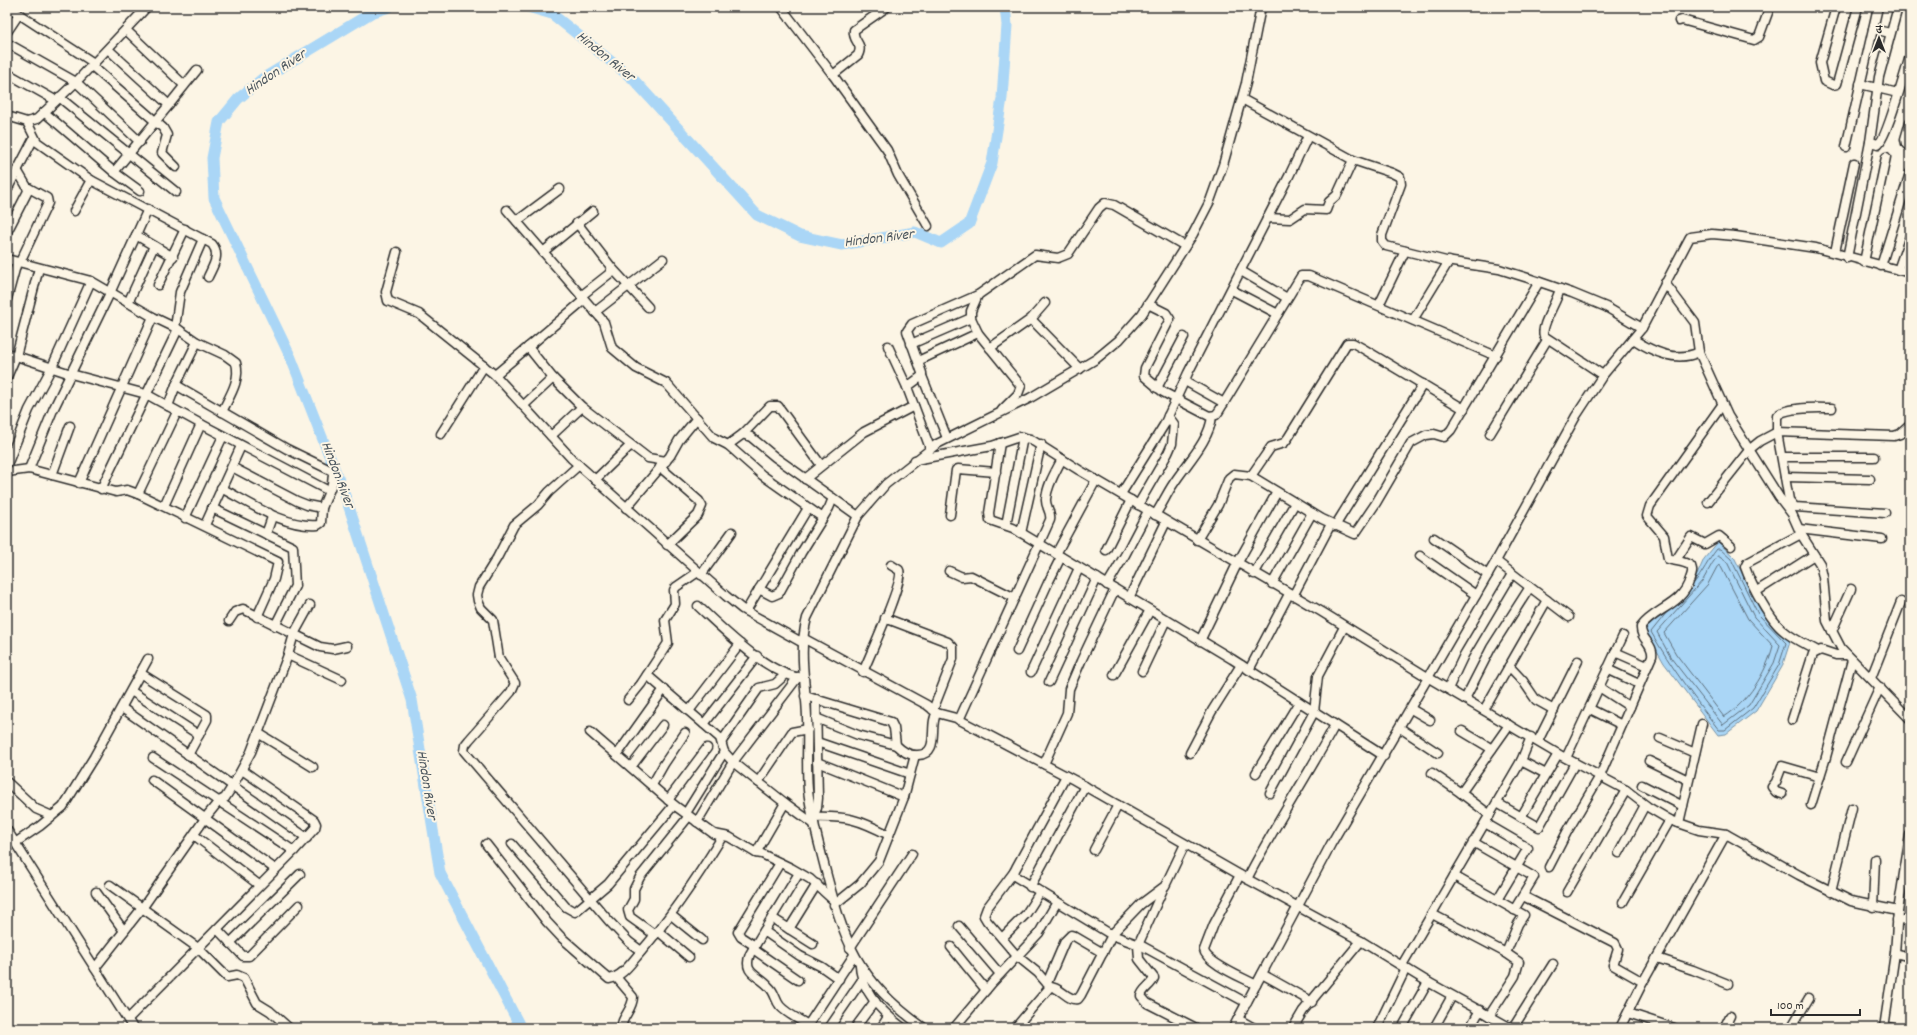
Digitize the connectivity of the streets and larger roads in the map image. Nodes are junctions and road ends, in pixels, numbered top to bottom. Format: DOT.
graph roads {
  1 [pos="8,7"];
  2 [pos="148,7"];
  3 [pos="781,7"];
  4 [pos="888,7"];
  5 [pos="1261,7"];
  6 [pos="1770,7"];
  7 [pos="1836,7"];
  8 [pos="1858,7"];
  9 [pos="1878,7"];
  10 [pos="1898,7"];
  11 [pos="19,14"];
  12 [pos="1679,21"];
  13 [pos="1873,29"];
  14 [pos="126,30"];
  15 [pos="7,32"];
  16 [pos="1890,33"];
  17 [pos="7,42"];
  18 [pos="109,50"];
  19 [pos="1910,56"];
  20 [pos="93,64"];
  21 [pos="197,70"];
  22 [pos="7,73"];
  23 [pos="833,75"];
  24 [pos="76,82"];
  25 [pos="1860,84"];
  26 [pos="184,85"];
  27 [pos="1877,88"];
  28 [pos="1898,93"];
  29 [pos="57,99"];
  30 [pos="1242,99"];
  31 [pos="169,105"];
  32 [pos="44,112"];
  33 [pos="7,116"];
  34 [pos="27,122"];
  35 [pos="156,122"];
  36 [pos="1910,122"];
  37 [pos="1308,136"];
  38 [pos="34,138"];
  39 [pos="140,142"];
  40 [pos="1870,142"];
  41 [pos="1846,147"];
  42 [pos="1910,147"];
  43 [pos="128,155"];
  44 [pos="1886,157"];
  45 [pos="1353,160"];
  46 [pos="1854,163"];
  47 [pos="176,167"];
  48 [pos="17,170"];
  49 [pos="114,172"];
  50 [pos="1910,173"];
  51 [pos="91,180"];
  52 [pos="27,187"];
  53 [pos="560,189"];
  54 [pos="7,190"];
  55 [pos="140,191"];
  56 [pos="176,192"];
  57 [pos="148,209"];
  58 [pos="507,210"];
  59 [pos="74,211"];
  60 [pos="593,211"];
  61 [pos="1268,218"];
  62 [pos="517,221"];
  63 [pos="577,224"];
  64 [pos="928,226"];
  65 [pos="185,229"];
  66 [pos="7,232"];
  67 [pos="136,235"];
  68 [pos="1910,236"];
  69 [pos="203,239"];
  70 [pos="154,246"];
  71 [pos="1185,246"];
  72 [pos="1405,251"];
  73 [pos="397,252"];
  74 [pos="543,252"];
  75 [pos="1835,252"];
  76 [pos="173,257"];
  77 [pos="663,258"];
  78 [pos="1847,258"];
  79 [pos="7,259"];
  80 [pos="1449,261"];
  81 [pos="18,262"];
  82 [pos="1864,262"];
  83 [pos="1881,266"];
  84 [pos="39,268"];
  85 [pos="612,268"];
  86 [pos="1898,270"];
  87 [pos="1241,271"];
  88 [pos="1910,273"];
  89 [pos="208,277"];
  90 [pos="91,281"];
  91 [pos="1539,282"];
  92 [pos="1665,283"];
  93 [pos="158,285"];
  94 [pos="629,285"];
  95 [pos="1232,290"];
  96 [pos="1560,290"];
  97 [pos="110,292"];
  98 [pos="978,295"];
  99 [pos="582,298"];
  100 [pos="1287,298"];
  101 [pos="7,299"];
  102 [pos="128,303"];
  103 [pos="1045,303"];
  104 [pos="1148,304"];
  105 [pos="1379,305"];
  106 [pos="648,307"];
  107 [pos="595,312"];
  108 [pos="1278,314"];
  109 [pos="153,317"];
  110 [pos="971,318"];
  111 [pos="1031,319"];
  112 [pos="1413,320"];
  113 [pos="176,328"];
  114 [pos="1642,328"];
  115 [pos="978,333"];
  116 [pos="1184,337"];
  117 [pos="1633,339"];
  118 [pos="1546,340"];
  119 [pos="197,342"];
  120 [pos="911,344"];
  121 [pos="888,346"];
  122 [pos="528,347"];
  123 [pos="990,348"];
  124 [pos="1699,352"];
  125 [pos="7,353"];
  126 [pos="16,356"];
  127 [pos="1496,356"];
  128 [pos="918,361"];
  129 [pos="484,366"];
  130 [pos="52,367"];
  131 [pos="1080,369"];
  132 [pos="71,374"];
  133 [pos="495,375"];
  134 [pos="1603,375"];
  135 [pos="922,376"];
  136 [pos="7,377"];
  137 [pos="553,378"];
  138 [pos="1185,381"];
  139 [pos="1423,384"];
  140 [pos="176,385"];
  141 [pos="121,387"];
  142 [pos="907,387"];
  143 [pos="1157,388"];
  144 [pos="146,394"];
  145 [pos="1176,400"];
  146 [pos="1224,403"];
  147 [pos="1722,405"];
  148 [pos="168,406"];
  149 [pos="523,406"];
  150 [pos="914,406"];
  151 [pos="582,407"];
  152 [pos="1832,408"];
  153 [pos="1464,409"];
  154 [pos="177,412"];
  155 [pos="222,412"];
  156 [pos="998,414"];
  157 [pos="1168,416"];
  158 [pos="1212,416"];
  159 [pos="697,418"];
  160 [pos="201,424"];
  161 [pos="1910,425"];
  162 [pos="70,426"];
  163 [pos="1777,432"];
  164 [pos="441,434"];
  165 [pos="743,434"];
  166 [pos="1490,434"];
  167 [pos="222,436"];
  168 [pos="551,436"];
  169 [pos="1023,437"];
  170 [pos="947,438"];
  171 [pos="1000,443"];
  172 [pos="1040,444"];
  173 [pos="631,445"];
  174 [pos="728,445"];
  175 [pos="241,446"];
  176 [pos="930,448"];
  177 [pos="1750,449"];
  178 [pos="1782,457"];
  179 [pos="1874,457"];
  180 [pos="1062,459"];
  181 [pos="914,460"];
  182 [pos="663,464"];
  183 [pos="7,466"];
  184 [pos="579,466"];
  185 [pos="821,466"];
  186 [pos="232,467"];
  187 [pos="29,469"];
  188 [pos="7,472"];
  189 [pos="996,472"];
  190 [pos="52,476"];
  191 [pos="1251,476"];
  192 [pos="1785,477"];
  193 [pos="805,479"];
  194 [pos="1870,479"];
  195 [pos="595,480"];
  196 [pos="1096,480"];
  197 [pos="79,483"];
  198 [pos="222,488"];
  199 [pos="101,489"];
  200 [pos="329,491"];
  201 [pos="1277,492"];
  202 [pos="138,494"];
  203 [pos="1121,494"];
  204 [pos="833,498"];
  205 [pos="1708,502"];
  206 [pos="1135,503"];
  207 [pos="1295,503"];
  208 [pos="164,506"];
  209 [pos="212,508"];
  210 [pos="322,508"];
  211 [pos="626,508"];
  212 [pos="808,508"];
  213 [pos="269,513"];
  214 [pos="1152,513"];
  215 [pos="1312,513"];
  216 [pos="1885,513"];
  217 [pos="950,515"];
  218 [pos="858,516"];
  219 [pos="185,518"];
  220 [pos="823,518"];
  221 [pos="1166,522"];
  222 [pos="204,525"];
  223 [pos="1006,525"];
  224 [pos="1333,525"];
  225 [pos="1800,531"];
  226 [pos="732,532"];
  227 [pos="1021,533"];
  228 [pos="266,534"];
  229 [pos="1434,538"];
  230 [pos="1882,539"];
  231 [pos="1197,540"];
  232 [pos="1039,544"];
  233 [pos="667,545"];
  234 [pos="1731,546"];
  235 [pos="1106,550"];
  236 [pos="1814,555"];
  237 [pos="1059,556"];
  238 [pos="1420,556"];
  239 [pos="1676,560"];
  240 [pos="1496,561"];
  241 [pos="1237,564"];
  242 [pos="891,565"];
  243 [pos="1079,568"];
  244 [pos="949,571"];
  245 [pos="700,573"];
  246 [pos="1254,574"];
  247 [pos="1512,574"];
  248 [pos="1488,575"];
  249 [pos="1097,578"];
  250 [pos="1272,584"];
  251 [pos="1107,585"];
  252 [pos="1530,588"];
  253 [pos="759,589"];
  254 [pos="1851,589"];
  255 [pos="1115,590"];
  256 [pos="1757,591"];
  257 [pos="1291,595"];
  258 [pos="1476,595"];
  259 [pos="1015,598"];
  260 [pos="1129,598"];
  261 [pos="1546,600"];
  262 [pos="1901,602"];
  263 [pos="310,605"];
  264 [pos="698,606"];
  265 [pos="1150,610"];
  266 [pos="746,611"];
  267 [pos="257,617"];
  268 [pos="1570,617"];
  269 [pos="885,618"];
  270 [pos="1166,620"];
  271 [pos="229,621"];
  272 [pos="275,626"];
  273 [pos="1344,626"];
  274 [pos="1832,632"];
  275 [pos="294,634"];
  276 [pos="1623,636"];
  277 [pos="803,641"];
  278 [pos="1200,641"];
  279 [pos="740,644"];
  280 [pos="346,646"];
  281 [pos="1816,650"];
  282 [pos="1017,651"];
  283 [pos="1615,652"];
  284 [pos="288,656"];
  285 [pos="757,656"];
  286 [pos="1849,658"];
  287 [pos="148,659"];
  288 [pos="1578,661"];
  289 [pos="1241,664"];
  290 [pos="1509,666"];
  291 [pos="1647,666"];
  292 [pos="1607,669"];
  293 [pos="1249,670"];
  294 [pos="1142,671"];
  295 [pos="863,672"];
  296 [pos="1031,672"];
  297 [pos="140,673"];
  298 [pos="648,674"];
  299 [pos="785,674"];
  300 [pos="1114,675"];
  301 [pos="801,678"];
  302 [pos="1429,678"];
  303 [pos="1871,678"];
  304 [pos="342,680"];
  305 [pos="1049,682"];
  306 [pos="1639,684"];
  307 [pos="1599,687"];
  308 [pos="1880,687"];
  309 [pos="664,689"];
  310 [pos="1448,689"];
  311 [pos="131,691"];
  312 [pos="805,696"];
  313 [pos="816,699"];
  314 [pos="1465,699"];
  315 [pos="628,700"];
  316 [pos="1299,702"];
  317 [pos="1630,707"];
  318 [pos="122,708"];
  319 [pos="1411,709"];
  320 [pos="1590,709"];
  321 [pos="1484,710"];
  322 [pos="1554,710"];
  323 [pos="689,711"];
  324 [pos="935,711"];
  325 [pos="1314,712"];
  326 [pos="816,718"];
  327 [pos="1910,719"];
  328 [pos="959,720"];
  329 [pos="1430,720"];
  330 [pos="1792,720"];
  331 [pos="704,724"];
  332 [pos="1509,724"];
  333 [pos="1702,724"];
  334 [pos="663,725"];
  335 [pos="1335,725"];
  336 [pos="1622,725"];
  337 [pos="1400,728"];
  338 [pos="808,729"];
  339 [pos="1462,731"];
  340 [pos="590,732"];
  341 [pos="258,733"];
  342 [pos="685,733"];
  343 [pos="199,735"];
  344 [pos="1531,737"];
  345 [pos="1660,738"];
  346 [pos="722,741"];
  347 [pos="817,742"];
  348 [pos="1538,742"];
  349 [pos="896,745"];
  350 [pos="707,748"];
  351 [pos="1492,749"];
  352 [pos="724,752"];
  353 [pos="1190,753"];
  354 [pos="1438,753"];
  355 [pos="1695,753"];
  356 [pos="1558,754"];
  357 [pos="188,755"];
  358 [pos="618,755"];
  359 [pos="915,755"];
  360 [pos="1384,756"];
  361 [pos="153,758"];
  362 [pos="1566,758"];
  363 [pos="1522,761"];
  364 [pos="1649,761"];
  365 [pos="733,762"];
  366 [pos="817,762"];
  367 [pos="1575,762"];
  368 [pos="1846,762"];
  369 [pos="1044,764"];
  370 [pos="313,767"];
  371 [pos="631,767"];
  372 [pos="242,770"];
  373 [pos="1256,773"];
  374 [pos="1432,773"];
  375 [pos="910,774"];
  376 [pos="1546,774"];
  377 [pos="1066,776"];
  378 [pos="1600,776"];
  379 [pos="1820,777"];
  380 [pos="152,780"];
  381 [pos="1688,780"];
  382 [pos="7,782"];
  383 [pos="758,782"];
  384 [pos="652,785"];
  385 [pos="1642,785"];
  386 [pos="1085,786"];
  387 [pos="232,787"];
  388 [pos="1626,790"];
  389 [pos="1461,793"];
  390 [pos="1270,794"];
  391 [pos="1782,794"];
  392 [pos="904,797"];
  393 [pos="219,801"];
  394 [pos="671,802"];
  395 [pos="785,803"];
  396 [pos="1497,803"];
  397 [pos="1118,805"];
  398 [pos="1645,805"];
  399 [pos="1811,805"];
  400 [pos="1683,806"];
  401 [pos="1852,808"];
  402 [pos="687,814"];
  403 [pos="1490,815"];
  404 [pos="52,816"];
  405 [pos="206,817"];
  406 [pos="1521,817"];
  407 [pos="813,820"];
  408 [pos="1670,820"];
  409 [pos="697,822"];
  410 [pos="1485,823"];
  411 [pos="1679,823"];
  412 [pos="7,830"];
  413 [pos="1726,834"];
  414 [pos="194,835"];
  415 [pos="889,835"];
  416 [pos="1910,835"];
  417 [pos="722,836"];
  418 [pos="307,838"];
  419 [pos="1473,842"];
  420 [pos="15,843"];
  421 [pos="486,844"];
  422 [pos="512,844"];
  423 [pos="1186,844"];
  424 [pos="1094,850"];
  425 [pos="294,851"];
  426 [pos="756,853"];
  427 [pos="1619,853"];
  428 [pos="912,854"];
  429 [pos="1875,859"];
  430 [pos="780,863"];
  431 [pos="1516,867"];
  432 [pos="1549,867"];
  433 [pos="275,869"];
  434 [pos="1014,872"];
  435 [pos="799,873"];
  436 [pos="300,874"];
  437 [pos="1454,876"];
  438 [pos="1244,877"];
  439 [pos="817,884"];
  440 [pos="110,885"];
  441 [pos="259,885"];
  442 [pos="1030,886"];
  443 [pos="1165,886"];
  444 [pos="96,892"];
  445 [pos="1040,892"];
  446 [pos="1567,892"];
  447 [pos="1831,892"];
  448 [pos="1522,896"];
  449 [pos="590,900"];
  450 [pos="1497,900"];
  451 [pos="834,902"];
  452 [pos="1057,902"];
  453 [pos="1623,902"];
  454 [pos="299,905"];
  455 [pos="1298,906"];
  456 [pos="143,907"];
  457 [pos="1873,907"];
  458 [pos="1514,910"];
  459 [pos="1898,911"];
  460 [pos="1432,914"];
  461 [pos="671,915"];
  462 [pos="772,918"];
  463 [pos="1897,920"];
  464 [pos="1910,921"];
  465 [pos="959,926"];
  466 [pos="217,929"];
  467 [pos="789,929"];
  468 [pos="124,931"];
  469 [pos="764,931"];
  470 [pos="657,933"];
  471 [pos="1112,935"];
  472 [pos="1002,938"];
  473 [pos="702,940"];
  474 [pos="1361,941"];
  475 [pos="230,943"];
  476 [pos="813,944"];
  477 [pos="1138,945"];
  478 [pos="754,947"];
  479 [pos="951,947"];
  480 [pos="198,948"];
  481 [pos="641,951"];
  482 [pos="852,951"];
  483 [pos="1103,952"];
  484 [pos="1506,953"];
  485 [pos="1895,953"];
  486 [pos="1017,956"];
  487 [pos="689,957"];
  488 [pos="1910,957"];
  489 [pos="1657,958"];
  490 [pos="860,964"];
  491 [pos="1553,964"];
  492 [pos="1404,967"];
  493 [pos="95,968"];
  494 [pos="1000,974"];
  495 [pos="1262,974"];
  496 [pos="616,977"];
  497 [pos="839,979"];
  498 [pos="798,980"];
  499 [pos="862,980"];
  500 [pos="1428,982"];
  501 [pos="1643,982"];
  502 [pos="1728,984"];
  503 [pos="1048,985"];
  504 [pos="1256,985"];
  505 [pos="986,990"];
  506 [pos="1452,996"];
  507 [pos="1808,998"];
  508 [pos="875,1001"];
  509 [pos="1312,1002"];
  510 [pos="1246,1003"];
  511 [pos="1480,1010"];
  512 [pos="1628,1013"];
  513 [pos="1489,1016"];
  514 [pos="1730,1016"];
  515 [pos="888,1017"];
  516 [pos="128,1019"];
  517 [pos="1238,1019"];
  518 [pos="807,1026"];
  519 [pos="620,1027"];
  520 [pos="1887,1027"];
  521 [pos="133,1028"];
  522 [pos="289,1028"];
  523 [pos="829,1028"];
  524 [pos="855,1028"];
  525 [pos="881,1028"];
  526 [pos="903,1028"];
  527 [pos="924,1028"];
  528 [pos="954,1028"];
  529 [pos="1015,1028"];
  530 [pos="1196,1028"];
  531 [pos="1233,1028"];
  532 [pos="1254,1028"];
  533 [pos="1294,1028"];
  534 [pos="1377,1028"];
  535 [pos="1402,1028"];
  536 [pos="1434,1028"];
  537 [pos="1470,1028"];
  538 [pos="1512,1028"];
  539 [pos="1620,1028"];
  540 [pos="1674,1028"];
  541 [pos="1724,1028"];
  542 [pos="1791,1028"];
  1 -- 11 [label="street"];
  2 -- 14 [label="street"];
  3 -- 23 [label="street"];
  4 -- 23 [label="street"];
  5 -- 30 [label="street"];
  6 -- 12 [label="street"];
  7 -- 8 [label="street"];
  9 -- 13 [label="street"];
  10 -- 16 [label="street"];
  11 -- 15 [label="street"];
  11 -- 20 [label="street"];
  13 -- 16 [label="street"];
  13 -- 25 [label="street"];
  14 -- 18 [label="street"];
  14 -- 26 [label="street"];
  16 -- 27 [label="street"];
  17 -- 24 [label="street"];
  18 -- 20 [label="street"];
  18 -- 31 [label="street"];
  19 -- 28 [label="street"];
  20 -- 24 [label="street"];
  20 -- 35 [label="street"];
  21 -- 26 [label="street"];
  22 -- 29 [label="street"];
  23 -- 64 [label="street"];
  24 -- 29 [label="street"];
  24 -- 39 [label="street"];
  25 -- 27 [label="street"];
  25 -- 41 [label="street"];
  26 -- 31 [label="street"];
  27 -- 28 [label="street"];
  27 -- 40 [label="street"];
  28 -- 40 [label="street"];
  29 -- 32 [label="street"];
  29 -- 43 [label="street"];
  30 -- 37 [label="street"];
  30 -- 71 [label="street"];
  31 -- 35 [label="street"];
  32 -- 34 [label="street"];
  32 -- 49 [label="street"];
  33 -- 34 [label="street"];
  34 -- 38 [label="street"];
  35 -- 39 [label="street"];
  35 -- 47 [label="street"];
  36 -- 42 [label="street"];
  37 -- 45 [label="street"];
  37 -- 61 [label="street"];
  38 -- 48 [label="street"];
  38 -- 51 [label="street"];
  39 -- 43 [label="street"];
  40 -- 78 [label="street"];
  43 -- 49 [label="street"];
  43 -- 56 [label="street"];
  44 -- 82 [label="street"];
  45 -- 61 [label="street"];
  45 -- 72 [label="street"];
  46 -- 75 [label="street"];
  48 -- 52 [label="street"];
  48 -- 54 [label="street"];
  49 -- 55 [label="street"];
  50 -- 83 [label="street"];
  51 -- 57 [label="street"];
  51 -- 59 [label="street"];
  52 -- 66 [label="street"];
  52 -- 81 [label="street"];
  53 -- 62 [label="street"];
  57 -- 65 [label="street"];
  57 -- 67 [label="street"];
  58 -- 62 [label="street"];
  60 -- 63 [label="street"];
  61 -- 87 [label="street"];
  62 -- 74 [label="street"];
  63 -- 74 [label="street"];
  63 -- 85 [label="street"];
  65 -- 69 [label="street"];
  65 -- 76 [label="street"];
  67 -- 70 [label="street"];
  67 -- 97 [label="street"];
  68 -- 86 [label="street"];
  69 -- 89 [label="street"];
  69 -- 113 [label="street"];
  70 -- 76 [label="street"];
  70 -- 102 [label="street"];
  71 -- 98 [label="street"];
  71 -- 104 [label="street"];
  72 -- 80 [label="street"];
  72 -- 105 [label="street"];
  73 -- 129 [label="street"];
  74 -- 99 [label="street"];
  75 -- 78 [label="street"];
  75 -- 92 [label="street"];
  76 -- 93 [label="street"];
  77 -- 94 [label="street"];
  78 -- 82 [label="street"];
  79 -- 81 [label="street"];
  80 -- 91 [label="street"];
  80 -- 112 [label="street"];
  81 -- 84 [label="street"];
  81 -- 101 [label="street"];
  82 -- 83 [label="street"];
  83 -- 86 [label="street"];
  84 -- 90 [label="street"];
  84 -- 126 [label="street"];
  85 -- 94 [label="street"];
  85 -- 99 [label="street"];
  86 -- 88 [label="street"];
  87 -- 95 [label="street"];
  87 -- 100 [label="street"];
  90 -- 97 [label="street"];
  90 -- 130 [label="street"];
  91 -- 96 [label="street"];
  91 -- 127 [label="street"];
  92 -- 114 [label="street"];
  92 -- 124 [label="street"];
  94 -- 106 [label="street"];
  94 -- 107 [label="street"];
  95 -- 108 [label="street"];
  95 -- 138 [label="street"];
  96 -- 114 [label="street"];
  96 -- 118 [label="street"];
  97 -- 102 [label="street"];
  97 -- 132 [label="street"];
  98 -- 110 [label="street"];
  98 -- 120 [label="street"];
  99 -- 107 [label="street"];
  99 -- 122 [label="street"];
  100 -- 105 [label="street"];
  100 -- 108 [label="street"];
  102 -- 109 [label="street"];
  103 -- 111 [label="street"];
  104 -- 131 [label="street"];
  104 -- 143 [label="street"];
  105 -- 112 [label="street"];
  107 -- 159 [label="street"];
  108 -- 146 [label="street"];
  109 -- 113 [label="street"];
  109 -- 141 [label="street"];
  110 -- 115 [label="street"];
  110 -- 120 [label="street"];
  111 -- 123 [label="street"];
  111 -- 131 [label="street"];
  112 -- 127 [label="street"];
  113 -- 119 [label="street"];
  113 -- 144 [label="street"];
  114 -- 117 [label="street"];
  115 -- 123 [label="street"];
  115 -- 128 [label="street"];
  116 -- 143 [label="street"];
  117 -- 124 [label="street"];
  117 -- 134 [label="street"];
  118 -- 134 [label="street"];
  118 -- 166 [label="street"];
  119 -- 140 [label="street"];
  119 -- 155 [label="street"];
  120 -- 128 [label="street"];
  121 -- 142 [label="street"];
  122 -- 133 [label="street"];
  122 -- 137 [label="street"];
  123 -- 156 [label="street"];
  124 -- 147 [label="street"];
  125 -- 126 [label="street"];
  126 -- 130 [label="street"];
  126 -- 136 [label="street"];
  127 -- 153 [label="street"];
  128 -- 135 [label="street"];
  129 -- 133 [label="street"];
  129 -- 164 [label="street"];
  130 -- 132 [label="street"];
  130 -- 183 [label="street"];
  131 -- 156 [label="street"];
  132 -- 141 [label="street"];
  132 -- 187 [label="street"];
  133 -- 149 [label="street"];
  134 -- 240 [label="street"];
  135 -- 142 [label="street"];
  135 -- 170 [label="street"];
  137 -- 149 [label="street"];
  137 -- 151 [label="street"];
  138 -- 145 [label="street"];
  138 -- 146 [label="street"];
  139 -- 153 [label="street"];
  139 -- 191 [label="street"];
  139 -- 224 [label="street"];
  140 -- 148 [label="street"];
  140 -- 155 [label="street"];
  141 -- 144 [label="street"];
  141 -- 197 [label="street"];
  142 -- 150 [label="street"];
  143 -- 145 [label="street"];
  144 -- 148 [label="street"];
  144 -- 199 [label="street"];
  145 -- 157 [label="street"];
  145 -- 158 [label="street"];
  146 -- 158 [label="street"];
  147 -- 177 [label="street"];
  147 -- 239 [label="street"];
  148 -- 154 [label="street"];
  149 -- 168 [label="street"];
  150 -- 176 [label="street"];
  150 -- 185 [label="street"];
  151 -- 168 [label="street"];
  151 -- 173 [label="street"];
  152 -- 163 [label="street"];
  153 -- 224 [label="street"];
  154 -- 160 [label="street"];
  154 -- 202 [label="street"];
  155 -- 200 [label="street"];
  156 -- 170 [label="street"];
  157 -- 203 [label="street"];
  157 -- 206 [label="street"];
  158 -- 214 [label="street"];
  159 -- 174 [label="street"];
  159 -- 182 [label="street"];
  160 -- 167 [label="street"];
  160 -- 208 [label="street"];
  161 -- 163 [label="street"];
  162 -- 190 [label="street"];
  163 -- 177 [label="street"];
  163 -- 178 [label="street"];
  165 -- 174 [label="street"];
  165 -- 185 [label="street"];
  165 -- 193 [label="street"];
  167 -- 175 [label="street"];
  167 -- 219 [label="street"];
  168 -- 184 [label="street"];
  169 -- 171 [label="street"];
  169 -- 172 [label="street"];
  169 -- 223 [label="street"];
  170 -- 176 [label="street"];
  171 -- 181 [label="street"];
  171 -- 189 [label="street"];
  172 -- 180 [label="street"];
  172 -- 227 [label="street"];
  173 -- 182 [label="street"];
  173 -- 195 [label="street"];
  174 -- 212 [label="street"];
  175 -- 186 [label="street"];
  175 -- 200 [label="street"];
  176 -- 181 [label="street"];
  177 -- 205 [label="street"];
  177 -- 225 [label="street"];
  178 -- 179 [label="street"];
  178 -- 192 [label="street"];
  180 -- 196 [label="street"];
  180 -- 232 [label="street"];
  181 -- 218 [label="street"];
  182 -- 211 [label="street"];
  182 -- 233 [label="street"];
  184 -- 195 [label="street"];
  184 -- 449 [label="street"];
  185 -- 193 [label="street"];
  186 -- 198 [label="street"];
  186 -- 210 [label="street"];
  187 -- 188 [label="street"];
  187 -- 190 [label="street"];
  189 -- 217 [label="street"];
  189 -- 223 [label="street"];
  190 -- 197 [label="street"];
  191 -- 201 [label="street"];
  191 -- 231 [label="street"];
  192 -- 194 [label="street"];
  192 -- 216 [label="street"];
  193 -- 204 [label="street"];
  195 -- 211 [label="street"];
  196 -- 203 [label="street"];
  196 -- 237 [label="street"];
  197 -- 199 [label="street"];
  198 -- 209 [label="street"];
  198 -- 213 [label="street"];
  199 -- 202 [label="street"];
  200 -- 210 [label="street"];
  201 -- 207 [label="street"];
  201 -- 241 [label="street"];
  202 -- 208 [label="street"];
  203 -- 206 [label="street"];
  204 -- 218 [label="street"];
  204 -- 220 [label="street"];
  206 -- 214 [label="street"];
  206 -- 235 [label="street"];
  207 -- 215 [label="street"];
  207 -- 246 [label="street"];
  208 -- 219 [label="street"];
  209 -- 222 [label="street"];
  209 -- 228 [label="street"];
  210 -- 213 [label="street"];
  211 -- 233 [label="street"];
  212 -- 220 [label="street"];
  212 -- 253 [label="street"];
  213 -- 228 [label="street"];
  214 -- 221 [label="street"];
  214 -- 251 [label="street"];
  215 -- 224 [label="street"];
  215 -- 250 [label="street"];
  218 -- 277 [label="street"];
  219 -- 222 [label="street"];
  220 -- 253 [label="street"];
  221 -- 231 [label="street"];
  221 -- 260 [label="street"];
  222 -- 267 [label="street"];
  223 -- 227 [label="street"];
  224 -- 257 [label="street"];
  225 -- 230 [label="street"];
  225 -- 236 [label="street"];
  225 -- 256 [label="street"];
  226 -- 245 [label="street"];
  227 -- 232 [label="street"];
  228 -- 272 [label="street"];
  229 -- 248 [label="street"];
  231 -- 241 [label="street"];
  232 -- 237 [label="street"];
  232 -- 259 [label="street"];
  233 -- 245 [label="street"];
  234 -- 239 [label="street"];
  236 -- 256 [label="street"];
  236 -- 274 [label="street"];
  237 -- 243 [label="street"];
  237 -- 282 [label="street"];
  238 -- 258 [label="street"];
  239 -- 291 [label="street"];
  240 -- 247 [label="street"];
  240 -- 248 [label="street"];
  241 -- 246 [label="street"];
  241 -- 278 [label="street"];
  242 -- 269 [label="street"];
  243 -- 249 [label="street"];
  243 -- 296 [label="street"];
  244 -- 259 [label="street"];
  245 -- 266 [label="street"];
  245 -- 298 [label="street"];
  246 -- 250 [label="street"];
  247 -- 252 [label="street"];
  247 -- 310 [label="street"];
  248 -- 258 [label="street"];
  249 -- 251 [label="street"];
  249 -- 305 [label="street"];
  250 -- 257 [label="street"];
  251 -- 255 [label="street"];
  252 -- 261 [label="street"];
  252 -- 314 [label="street"];
  253 -- 266 [label="street"];
  254 -- 274 [label="street"];
  255 -- 260 [label="street"];
  255 -- 369 [label="street"];
  256 -- 281 [label="street"];
  257 -- 273 [label="street"];
  257 -- 293 [label="street"];
  258 -- 302 [label="street"];
  259 -- 328 [label="street"];
  260 -- 265 [label="street"];
  261 -- 268 [label="street"];
  261 -- 290 [label="street"];
  262 -- 303 [label="street"];
  263 -- 275 [label="street"];
  264 -- 279 [label="street"];
  265 -- 270 [label="street"];
  265 -- 300 [label="street"];
  266 -- 277 [label="street"];
  267 -- 271 [label="street"];
  267 -- 272 [label="street"];
  269 -- 295 [label="street"];
  269 -- 324 [label="street"];
  270 -- 278 [label="street"];
  270 -- 294 [label="street"];
  272 -- 275 [label="street"];
  273 -- 302 [label="street"];
  273 -- 325 [label="street"];
  274 -- 286 [label="street"];
  275 -- 280 [label="street"];
  275 -- 284 [label="street"];
  276 -- 283 [label="street"];
  277 -- 295 [label="street"];
  277 -- 301 [label="street"];
  278 -- 289 [label="street"];
  279 -- 285 [label="street"];
  279 -- 323 [label="street"];
  281 -- 286 [label="street"];
  281 -- 330 [label="street"];
  283 -- 291 [label="street"];
  283 -- 292 [label="street"];
  284 -- 304 [label="street"];
  284 -- 341 [label="street"];
  285 -- 299 [label="street"];
  285 -- 331 [label="street"];
  286 -- 303 [label="street"];
  286 -- 379 [label="street"];
  287 -- 297 [label="street"];
  288 -- 322 [label="street"];
  289 -- 293 [label="street"];
  289 -- 353 [label="street"];
  290 -- 321 [label="street"];
  290 -- 322 [label="street"];
  291 -- 306 [label="street"];
  292 -- 306 [label="street"];
  292 -- 307 [label="street"];
  293 -- 316 [label="street"];
  295 -- 324 [label="street"];
  297 -- 311 [label="street"];
  297 -- 343 [label="street"];
  298 -- 309 [label="street"];
  298 -- 315 [label="street"];
  299 -- 301 [label="street"];
  299 -- 346 [label="street"];
  301 -- 312 [label="street"];
  301 -- 365 [label="street"];
  302 -- 310 [label="street"];
  302 -- 319 [label="street"];
  303 -- 308 [label="street"];
  306 -- 317 [label="street"];
  307 -- 317 [label="street"];
  307 -- 320 [label="street"];
  308 -- 327 [label="street"];
  308 -- 368 [label="street"];
  309 -- 323 [label="street"];
  309 -- 358 [label="street"];
  310 -- 314 [label="street"];
  311 -- 318 [label="street"];
  311 -- 343 [label="street"];
  312 -- 313 [label="street"];
  312 -- 338 [label="street"];
  313 -- 326 [label="street"];
  313 -- 349 [label="street"];
  314 -- 321 [label="street"];
  316 -- 325 [label="street"];
  316 -- 373 [label="street"];
  317 -- 336 [label="street"];
  318 -- 357 [label="street"];
  318 -- 404 [label="street"];
  319 -- 329 [label="street"];
  319 -- 337 [label="street"];
  320 -- 336 [label="street"];
  320 -- 362 [label="street"];
  321 -- 332 [label="street"];
  322 -- 348 [label="street"];
  323 -- 331 [label="street"];
  324 -- 328 [label="street"];
  324 -- 359 [label="street"];
  325 -- 335 [label="street"];
  325 -- 390 [label="street"];
  326 -- 347 [label="street"];
  326 -- 349 [label="street"];
  328 -- 369 [label="street"];
  331 -- 346 [label="street"];
  332 -- 344 [label="street"];
  332 -- 351 [label="street"];
  333 -- 355 [label="street"];
  334 -- 371 [label="street"];
  335 -- 360 [label="street"];
  335 -- 438 [label="street"];
  336 -- 378 [label="street"];
  337 -- 354 [label="street"];
  337 -- 360 [label="street"];
  338 -- 383 [label="street"];
  338 -- 407 [label="street"];
  339 -- 351 [label="street"];
  340 -- 358 [label="street"];
  341 -- 370 [label="street"];
  341 -- 372 [label="street"];
  342 -- 384 [label="street"];
  343 -- 357 [label="street"];
  344 -- 348 [label="street"];
  344 -- 363 [label="street"];
  345 -- 355 [label="street"];
  346 -- 352 [label="street"];
  347 -- 366 [label="street"];
  347 -- 375 [label="street"];
  348 -- 356 [label="street"];
  349 -- 359 [label="street"];
  350 -- 394 [label="street"];
  351 -- 389 [label="street"];
  352 -- 365 [label="street"];
  352 -- 402 [label="street"];
  355 -- 381 [label="street"];
  356 -- 362 [label="street"];
  356 -- 376 [label="street"];
  357 -- 387 [label="street"];
  358 -- 371 [label="street"];
  359 -- 375 [label="street"];
  360 -- 455 [label="street"];
  361 -- 393 [label="street"];
  362 -- 367 [label="street"];
  363 -- 376 [label="street"];
  363 -- 396 [label="street"];
  364 -- 381 [label="street"];
  365 -- 383 [label="street"];
  365 -- 409 [label="street"];
  366 -- 392 [label="street"];
  366 -- 407 [label="street"];
  367 -- 378 [label="street"];
  367 -- 406 [label="street"];
  369 -- 377 [label="street"];
  371 -- 384 [label="street"];
  372 -- 387 [label="street"];
  372 -- 418 [label="street"];
  374 -- 389 [label="street"];
  375 -- 392 [label="street"];
  376 -- 406 [label="street"];
  377 -- 386 [label="street"];
  377 -- 434 [label="street"];
  378 -- 388 [label="street"];
  378 -- 432 [label="street"];
  379 -- 391 [label="street"];
  379 -- 399 [label="street"];
  380 -- 405 [label="street"];
  381 -- 400 [label="street"];
  382 -- 404 [label="street"];
  383 -- 395 [label="street"];
  384 -- 394 [label="street"];
  385 -- 400 [label="street"];
  386 -- 397 [label="street"];
  386 -- 442 [label="street"];
  387 -- 393 [label="street"];
  387 -- 418 [label="street"];
  388 -- 398 [label="street"];
  388 -- 446 [label="street"];
  389 -- 403 [label="street"];
  392 -- 415 [label="street"];
  393 -- 405 [label="street"];
  393 -- 425 [label="street"];
  394 -- 402 [label="street"];
  394 -- 449 [label="street"];
  395 -- 407 [label="street"];
  395 -- 426 [label="street"];
  396 -- 403 [label="street"];
  396 -- 406 [label="street"];
  397 -- 423 [label="street"];
  397 -- 424 [label="street"];
  398 -- 408 [label="street"];
  398 -- 427 [label="street"];
  400 -- 411 [label="street"];
  401 -- 447 [label="street"];
  402 -- 409 [label="street"];
  402 -- 470 [label="street"];
  403 -- 410 [label="street"];
  404 -- 420 [label="street"];
  405 -- 414 [label="street"];
  405 -- 433 [label="street"];
  407 -- 415 [label="street"];
  407 -- 451 [label="street"];
  408 -- 411 [label="street"];
  408 -- 453 [label="street"];
  409 -- 417 [label="street"];
  410 -- 419 [label="street"];
  410 -- 431 [label="street"];
  411 -- 413 [label="street"];
  412 -- 420 [label="street"];
  413 -- 447 [label="street"];
  413 -- 489 [label="street"];
  414 -- 441 [label="street"];
  414 -- 456 [label="street"];
  415 -- 451 [label="street"];
  416 -- 459 [label="street"];
  417 -- 426 [label="street"];
  417 -- 461 [label="street"];
  418 -- 425 [label="street"];
  419 -- 431 [label="street"];
  419 -- 437 [label="street"];
  420 -- 493 [label="street"];
  421 -- 496 [label="street"];
  422 -- 449 [label="street"];
  423 -- 438 [label="street"];
  423 -- 443 [label="street"];
  425 -- 433 [label="street"];
  426 -- 430 [label="street"];
  428 -- 482 [label="street"];
  429 -- 457 [label="street"];
  430 -- 435 [label="street"];
  430 -- 478 [label="street"];
  431 -- 448 [label="street"];
  431 -- 450 [label="street"];
  433 -- 441 [label="street"];
  434 -- 442 [label="street"];
  434 -- 472 [label="street"];
  435 -- 439 [label="street"];
  435 -- 462 [label="street"];
  436 -- 475 [label="street"];
  437 -- 450 [label="street"];
  437 -- 460 [label="street"];
  438 -- 455 [label="street"];
  438 -- 504 [label="street"];
  439 -- 451 [label="street"];
  439 -- 467 [label="street"];
  440 -- 456 [label="street"];
  441 -- 466 [label="street"];
  442 -- 445 [label="street"];
  443 -- 471 [label="street"];
  443 -- 477 [label="street"];
  444 -- 468 [label="street"];
  445 -- 452 [label="street"];
  445 -- 472 [label="street"];
  447 -- 457 [label="street"];
  448 -- 458 [label="street"];
  448 -- 501 [label="street"];
  449 -- 481 [label="street"];
  450 -- 458 [label="street"];
  451 -- 482 [label="street"];
  452 -- 471 [label="street"];
  452 -- 486 [label="street"];
  454 -- 475 [label="street"];
  455 -- 474 [label="street"];
  455 -- 495 [label="street"];
  456 -- 468 [label="street"];
  456 -- 480 [label="street"];
  457 -- 459 [label="street"];
  458 -- 484 [label="street"];
  459 -- 463 [label="street"];
  460 -- 484 [label="street"];
  460 -- 492 [label="street"];
  461 -- 470 [label="street"];
  461 -- 473 [label="street"];
  462 -- 467 [label="street"];
  462 -- 469 [label="street"];
  463 -- 464 [label="street"];
  463 -- 485 [label="street"];
  465 -- 494 [label="street"];
  466 -- 475 [label="street"];
  466 -- 480 [label="street"];
  467 -- 476 [label="street"];
  468 -- 493 [label="street"];
  469 -- 478 [label="street"];
  469 -- 497 [label="street"];
  470 -- 481 [label="street"];
  470 -- 487 [label="street"];
  471 -- 477 [label="street"];
  471 -- 483 [label="street"];
  472 -- 486 [label="street"];
  474 -- 492 [label="street"];
  474 -- 509 [label="street"];
  477 -- 510 [label="street"];
  477 -- 530 [label="street"];
  478 -- 498 [label="street"];
  478 -- 518 [label="street"];
  479 -- 505 [label="street"];
  480 -- 516 [label="street"];
  480 -- 522 [label="street"];
  481 -- 496 [label="street"];
  482 -- 490 [label="street"];
  482 -- 497 [label="street"];
  483 -- 503 [label="street"];
  483 -- 503 [label="street"];
  484 -- 513 [label="street"];
  485 -- 488 [label="street"];
  485 -- 520 [label="street"];
  486 -- 494 [label="street"];
  486 -- 503 [label="street"];
  489 -- 501 [label="street"];
  489 -- 502 [label="street"];
  490 -- 499 [label="street"];
  490 -- 527 [label="street"];
  491 -- 538 [label="street"];
  492 -- 500 [label="street"];
  492 -- 534 [label="street"];
  493 -- 516 [label="street"];
  494 -- 505 [label="street"];
  495 -- 504 [label="street"];
  495 -- 509 [label="street"];
  496 -- 519 [label="street"];
  497 -- 518 [label="street"];
  499 -- 508 [label="street"];
  499 -- 523 [label="street"];
  500 -- 506 [label="street"];
  500 -- 535 [label="street"];
  501 -- 512 [label="street"];
  503 -- 529 [label="street"];
  504 -- 510 [label="street"];
  505 -- 528 [label="street"];
  506 -- 511 [label="street"];
  506 -- 536 [label="street"];
  507 -- 542 [label="street"];
  508 -- 515 [label="street"];
  508 -- 524 [label="street"];
  509 -- 533 [label="street"];
  510 -- 517 [label="street"];
  511 -- 513 [label="street"];
  511 -- 537 [label="street"];
  512 -- 539 [label="street"];
  512 -- 540 [label="street"];
  513 -- 538 [label="street"];
  514 -- 541 [label="street"];
  515 -- 525 [label="street"];
  515 -- 526 [label="street"];
  516 -- 521 [label="street"];
  517 -- 531 [label="street"];
  517 -- 532 [label="street"];
}
